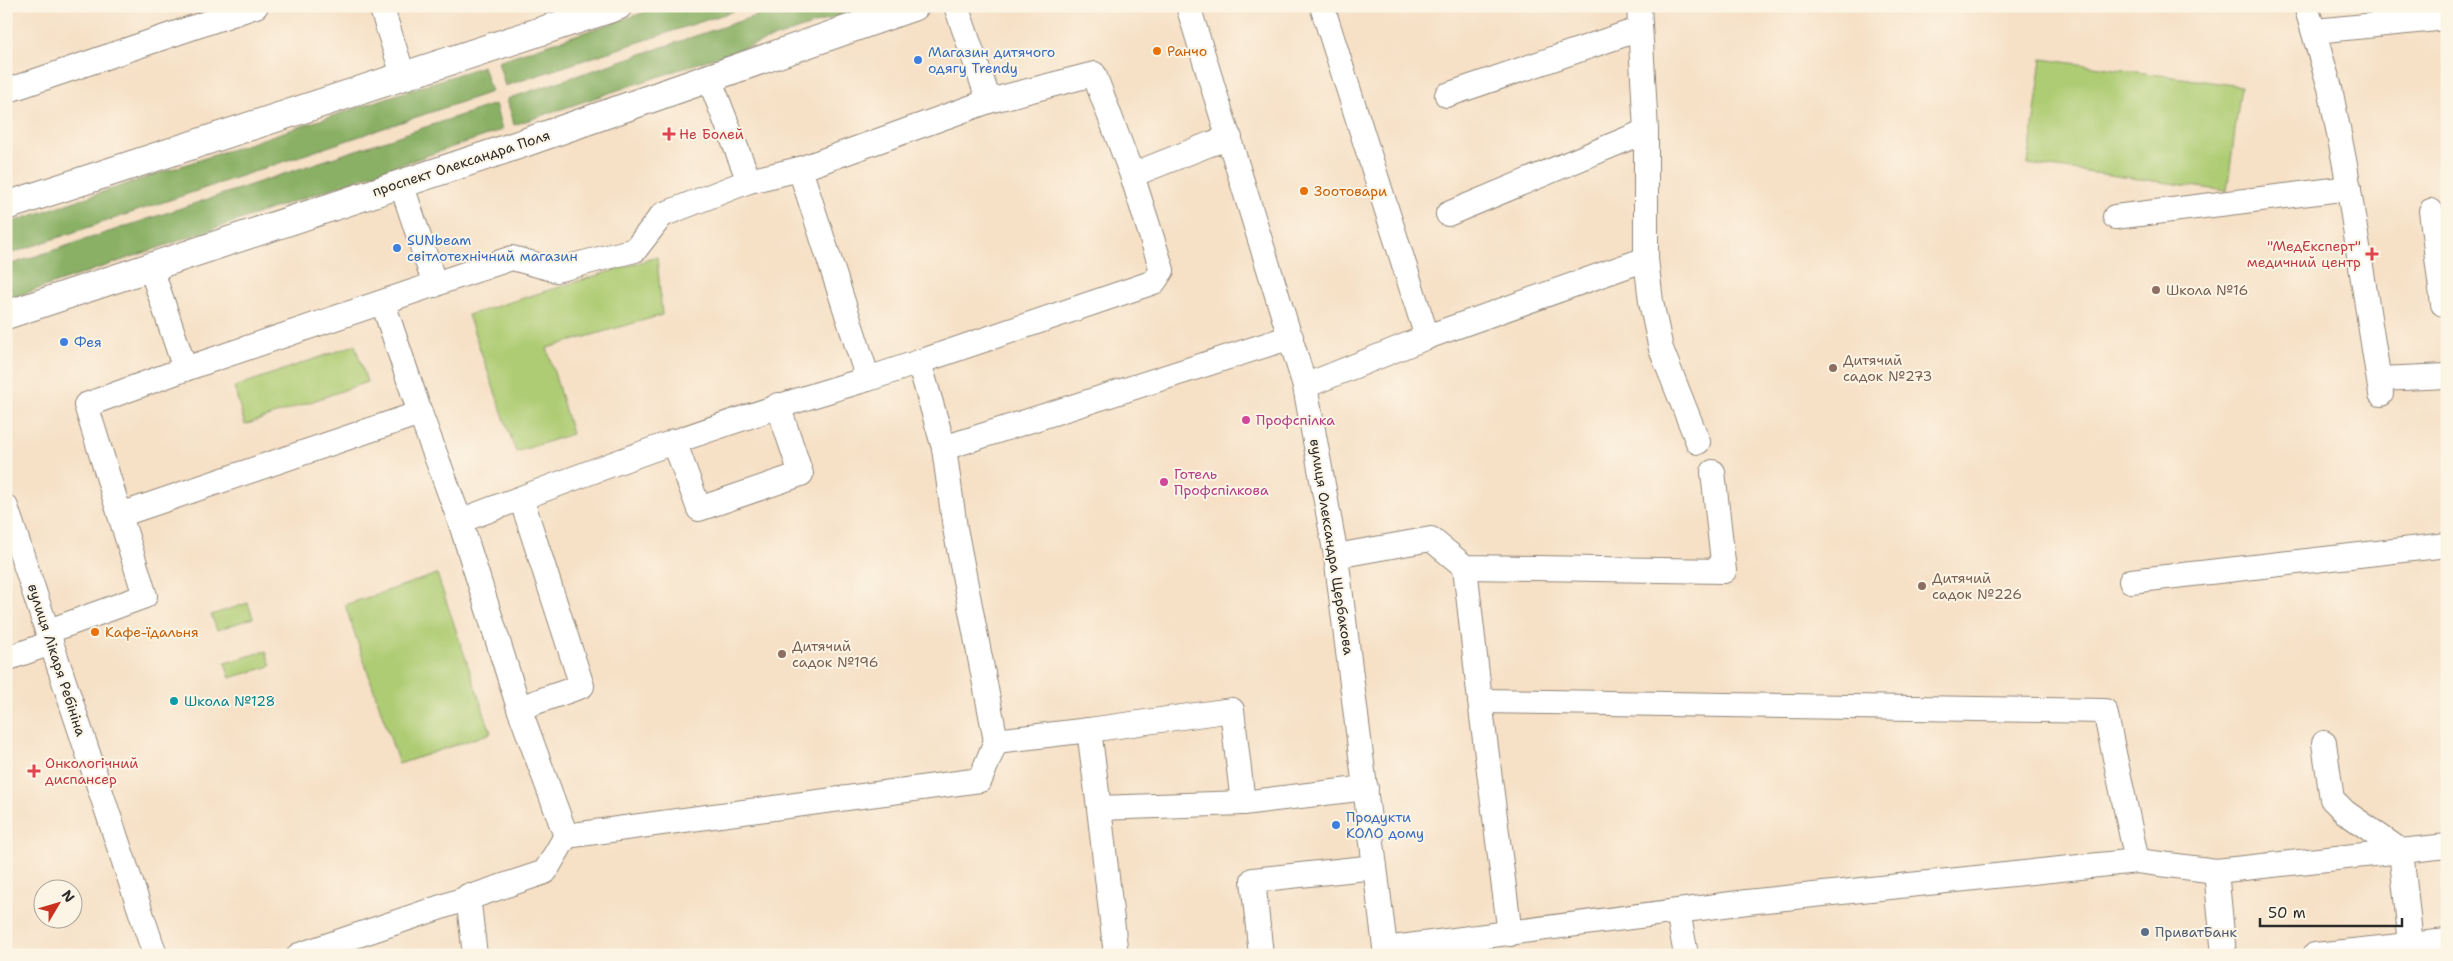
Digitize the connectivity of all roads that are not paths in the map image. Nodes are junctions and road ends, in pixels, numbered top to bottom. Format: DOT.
graph roads {
  1 [pos="256,6"];
  2 [pos="381,6"];
  3 [pos="618,6"];
  4 [pos="915,6"];
  5 [pos="956,6"];
  6 [pos="1188,6"];
  7 [pos="1322,6"];
  8 [pos="2306,6"];
  9 [pos="1639,18"];
  10 [pos="2447,18"];
  11 [pos="2315,31"];
  12 [pos="403,75"];
  13 [pos="709,78"];
  14 [pos="6,91"];
  15 [pos="1447,95"];
  16 [pos="989,101"];
  17 [pos="1646,131"];
  18 [pos="1230,138"];
  19 [pos="800,169"];
  20 [pos="1132,175"];
  21 [pos="749,182"];
  22 [pos="401,183"];
  23 [pos="2348,188"];
  24 [pos="6,206"];
  25 [pos="2431,211"];
  26 [pos="1448,214"];
  27 [pos="2115,217"];
  28 [pos="1646,259"];
  29 [pos="151,268"];
  30 [pos="435,285"];
  31 [pos="383,303"];
  32 [pos="2445,303"];
  33 [pos="6,315"];
  34 [pos="1291,337"];
  35 [pos="1427,337"];
  36 [pos="919,362"];
  37 [pos="186,369"];
  38 [pos="2447,376"];
  39 [pos="868,379"];
  40 [pos="1305,386"];
  41 [pos="778,405"];
  42 [pos="420,413"];
  43 [pos="674,441"];
  44 [pos="1698,442"];
  45 [pos="944,448"];
  46 [pos="1713,472"];
  47 [pos="523,504"];
  48 [pos="6,507"];
  49 [pos="120,515"];
  50 [pos="460,521"];
  51 [pos="2447,545"];
  52 [pos="1336,556"];
  53 [pos="1465,567"];
  54 [pos="2131,581"];
  55 [pos="50,637"];
  56 [pos="6,659"];
  57 [pos="1480,701"];
  58 [pos="519,708"];
  59 [pos="1089,730"];
  60 [pos="996,741"];
  61 [pos="2324,744"];
  62 [pos="1366,788"];
  63 [pos="1243,803"];
  64 [pos="1099,808"];
  65 [pos="566,836"];
  66 [pos="2447,846"];
  67 [pos="2401,851"];
  68 [pos="2137,861"];
  69 [pos="1376,867"];
  70 [pos="2216,871"];
  71 [pos="468,896"];
  72 [pos="1678,911"];
  73 [pos="1510,934"];
  74 [pos="2447,941"];
  75 [pos="2411,944"];
  76 [pos="1385,952"];
  77 [pos="156,955"];
  78 [pos="299,955"];
  79 [pos="475,955"];
  80 [pos="1116,955"];
  81 [pos="1261,955"];
  82 [pos="1686,955"];
  83 [pos="2224,955"];
  84 [pos="2314,955"];
  1 -- 14 [label="street"];
  2 -- 12 [label="street"];
  3 -- 12 [label="main road"];
  4 -- 13 [label="main road, проспект Олександра Поля"];
  5 -- 16 [label="street"];
  6 -- 18 [label="street, вулиця Олександра Щербакова"];
  7 -- 35 [label="street"];
  8 -- 11 [label="street"];
  9 -- 15 [label="street"];
  9 -- 17 [label="street"];
  10 -- 11 [label="street"];
  11 -- 23 [label="street"];
  12 -- 24 [label="main road"];
  13 -- 21 [label="street"];
  13 -- 22 [label="main road, проспект Олександра Поля"];
  16 -- 19 [label="street"];
  16 -- 20 [label="street"];
  17 -- 26 [label="street"];
  17 -- 28 [label="street"];
  18 -- 20 [label="street"];
  18 -- 34 [label="street, вулиця Олександра Щербакова"];
  19 -- 21 [label="street"];
  19 -- 39 [label="street"];
  20 -- 36 [label="street"];
  21 -- 30 [label="street"];
  22 -- 29 [label="main road, проспект Олександра Поля"];
  22 -- 30 [label="street"];
  23 -- 27 [label="street"];
  23 -- 38 [label="street"];
  25 -- 32 [label="street"];
  28 -- 35 [label="street"];
  28 -- 44 [label="street"];
  29 -- 33 [label="main road, проспект Олександра Поля"];
  29 -- 37 [label="street"];
  30 -- 31 [label="street"];
  31 -- 37 [label="street"];
  31 -- 42 [label="street"];
  34 -- 40 [label="street, вулиця Олександра Щербакова"];
  34 -- 45 [label="street"];
  35 -- 40 [label="street"];
  36 -- 39 [label="street"];
  36 -- 45 [label="street"];
  37 -- 49 [label="street"];
  39 -- 41 [label="street"];
  40 -- 52 [label="street, вулиця Олександра Щербакова"];
  41 -- 43 [label="street"];
  41 -- 43 [label="street"];
  42 -- 49 [label="street"];
  42 -- 50 [label="street"];
  43 -- 50 [label="street"];
  45 -- 60 [label="street"];
  46 -- 53 [label="street"];
  47 -- 58 [label="street"];
  48 -- 55 [label="street, вулиця Лікаря Ребініна"];
  49 -- 55 [label="street"];
  50 -- 58 [label="street"];
  51 -- 54 [label="street"];
  52 -- 53 [label="street"];
  52 -- 62 [label="street, вулиця Олександра Щербакова"];
  53 -- 57 [label="street"];
  55 -- 56 [label="street"];
  55 -- 77 [label="street, вулиця Лікаря Ребініна"];
  57 -- 68 [label="street"];
  57 -- 73 [label="street"];
  58 -- 65 [label="street"];
  59 -- 60 [label="street"];
  59 -- 63 [label="street"];
  59 -- 64 [label="street"];
  60 -- 65 [label="street"];
  61 -- 67 [label="street"];
  62 -- 63 [label="street"];
  62 -- 69 [label="street, вулиця Олександра Щербакова"];
  63 -- 64 [label="street"];
  64 -- 80 [label="street"];
  65 -- 71 [label="street"];
  66 -- 67 [label="street"];
  67 -- 70 [label="street"];
  67 -- 75 [label="street"];
  68 -- 70 [label="street"];
  68 -- 72 [label="street"];
  69 -- 76 [label="street, вулиця Олександра Щербакова"];
  69 -- 81 [label="street"];
  70 -- 83 [label="street"];
  71 -- 78 [label="street"];
  71 -- 79 [label="street"];
  72 -- 73 [label="street"];
  72 -- 82 [label="street"];
  73 -- 76 [label="street"];
  74 -- 75 [label="street"];
  75 -- 84 [label="street"];
}
